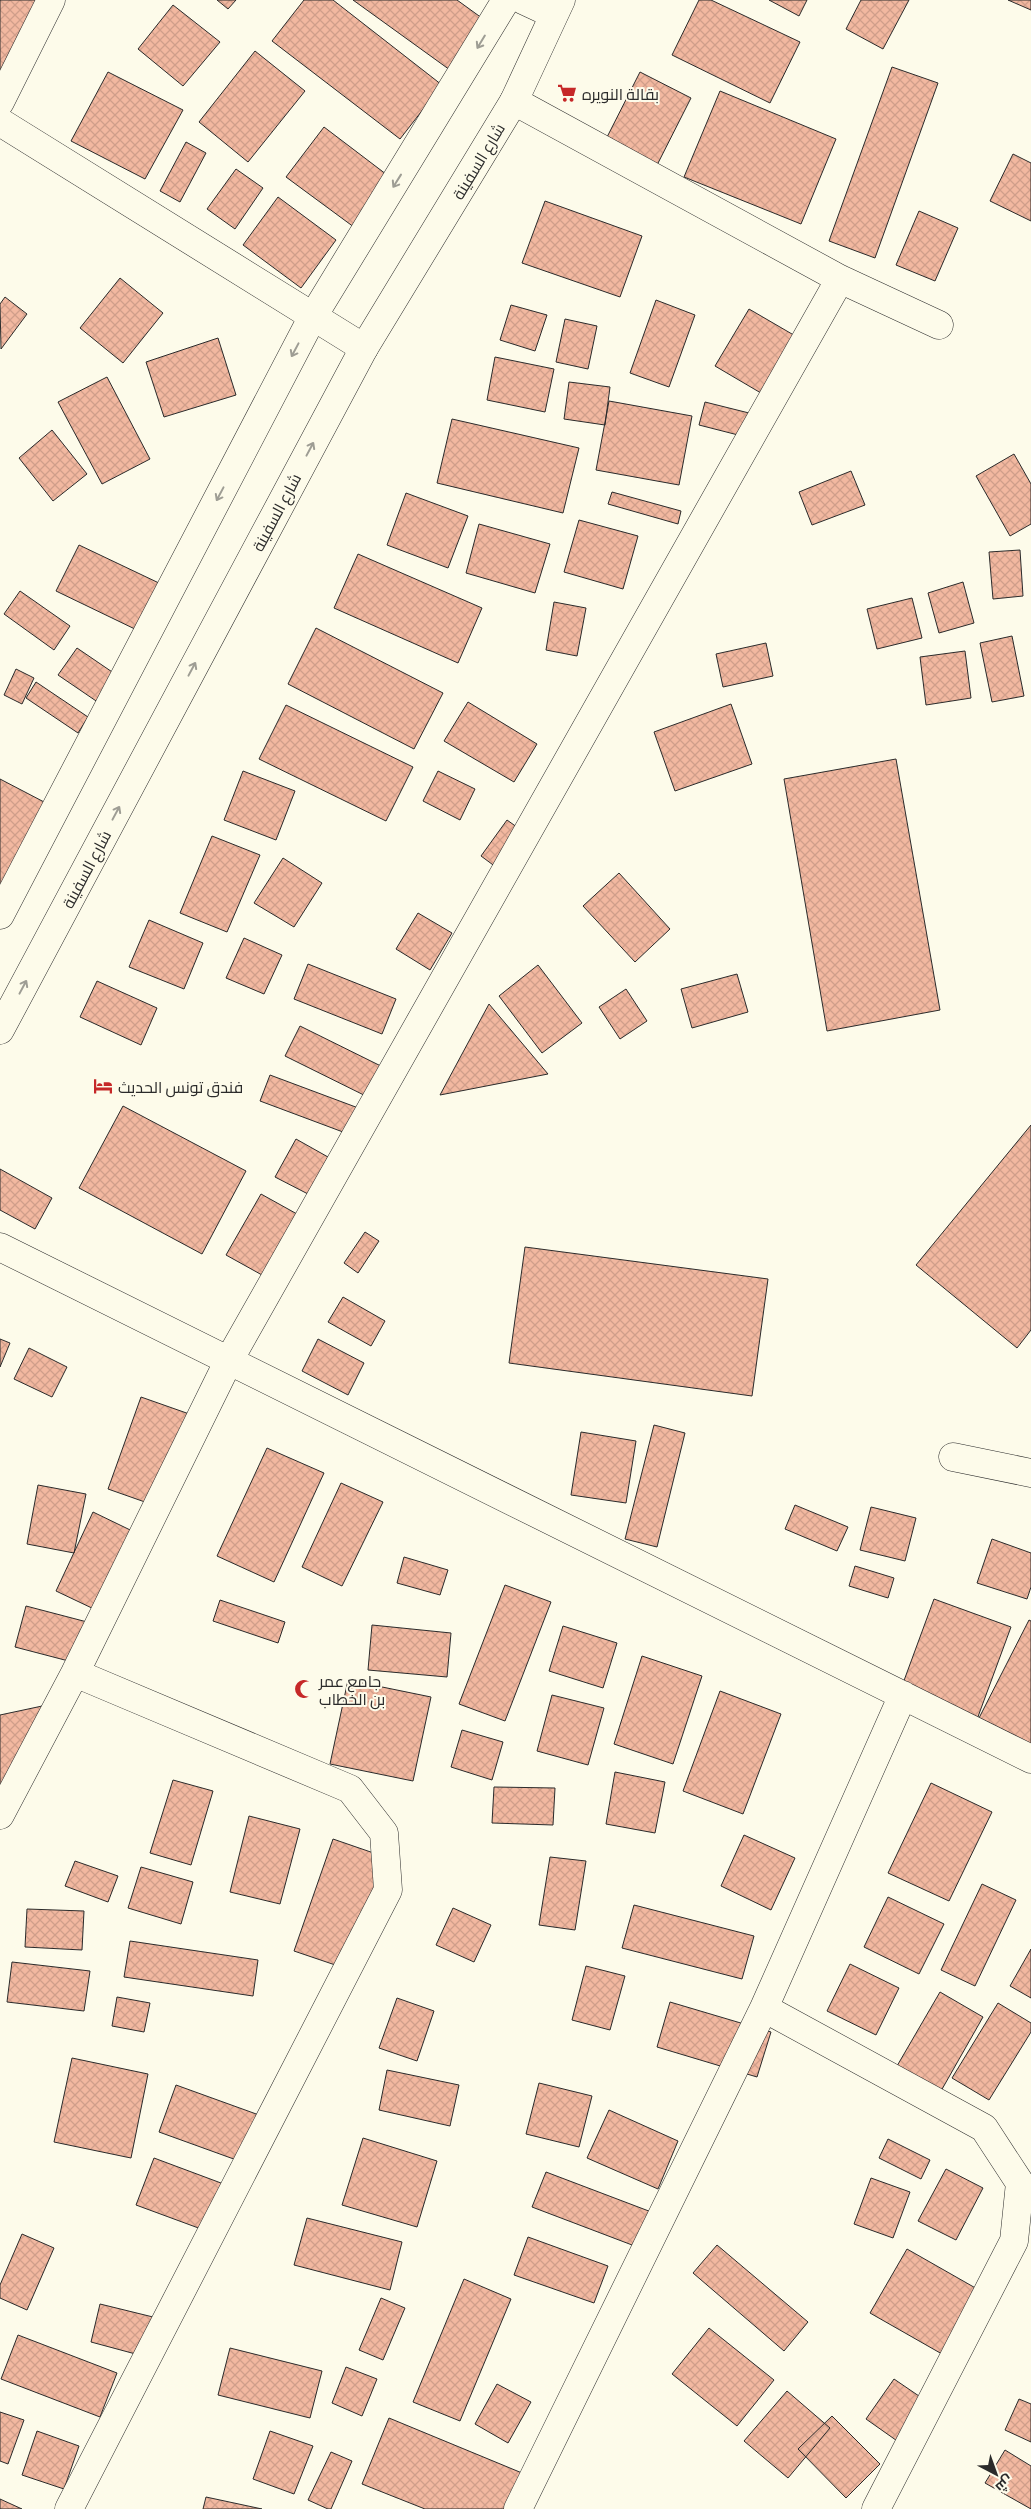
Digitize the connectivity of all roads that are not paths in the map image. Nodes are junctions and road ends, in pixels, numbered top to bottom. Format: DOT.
graph roads {
  1 [pos="51,0"];
  2 [pos="506,0"];
  3 [pos="523,0"];
  4 [pos="557,7"];
  5 [pos="514,101"];
  6 [pos="0,102"];
  7 [pos="0,122"];
  8 [pos="840,279"];
  9 [pos="312,318"];
  10 [pos="939,326"];
  11 [pos="364,348"];
  12 [pos="0,915"];
  13 [pos="0,1030"];
  14 [pos="0,1247"];
  15 [pos="228,1362"];
  16 [pos="953,1457"];
  17 [pos="1031,1473"];
  18 [pos="74,1673"];
  19 [pos="903,1695"];
  20 [pos="1031,1759"];
  21 [pos="0,1815"];
  22 [pos="764,2008"];
  23 [pos="69,2509"];
  24 [pos="518,2509"];
  25 [pos="876,2509"];
  1 -- 6 [label="street"];
  2 -- 9 [label="street, one-way"];
  3 -- 4 [label="street"];
  4 -- 5 [label="street, شارع السفينة"];
  5 -- 8 [label="street"];
  5 -- 11 [label="street, شارع السفينة"];
  7 -- 9 [label="street"];
  8 -- 10 [label="street"];
  8 -- 15 [label="street"];
  9 -- 11 [label="street"];
  9 -- 12 [label="street, one-way"];
  13 -- 11 [label="street, شارع السفينة, one-way"];
  14 -- 15 [label="street"];
  15 -- 18 [label="street"];
  15 -- 19 [label="street"];
  16 -- 17 [label="street"];
  18 -- 21 [label="street"];
  18 -- 23 [label="street"];
  19 -- 20 [label="street"];
  19 -- 22 [label="street"];
  22 -- 24 [label="street"];
  22 -- 25 [label="street"];
}
